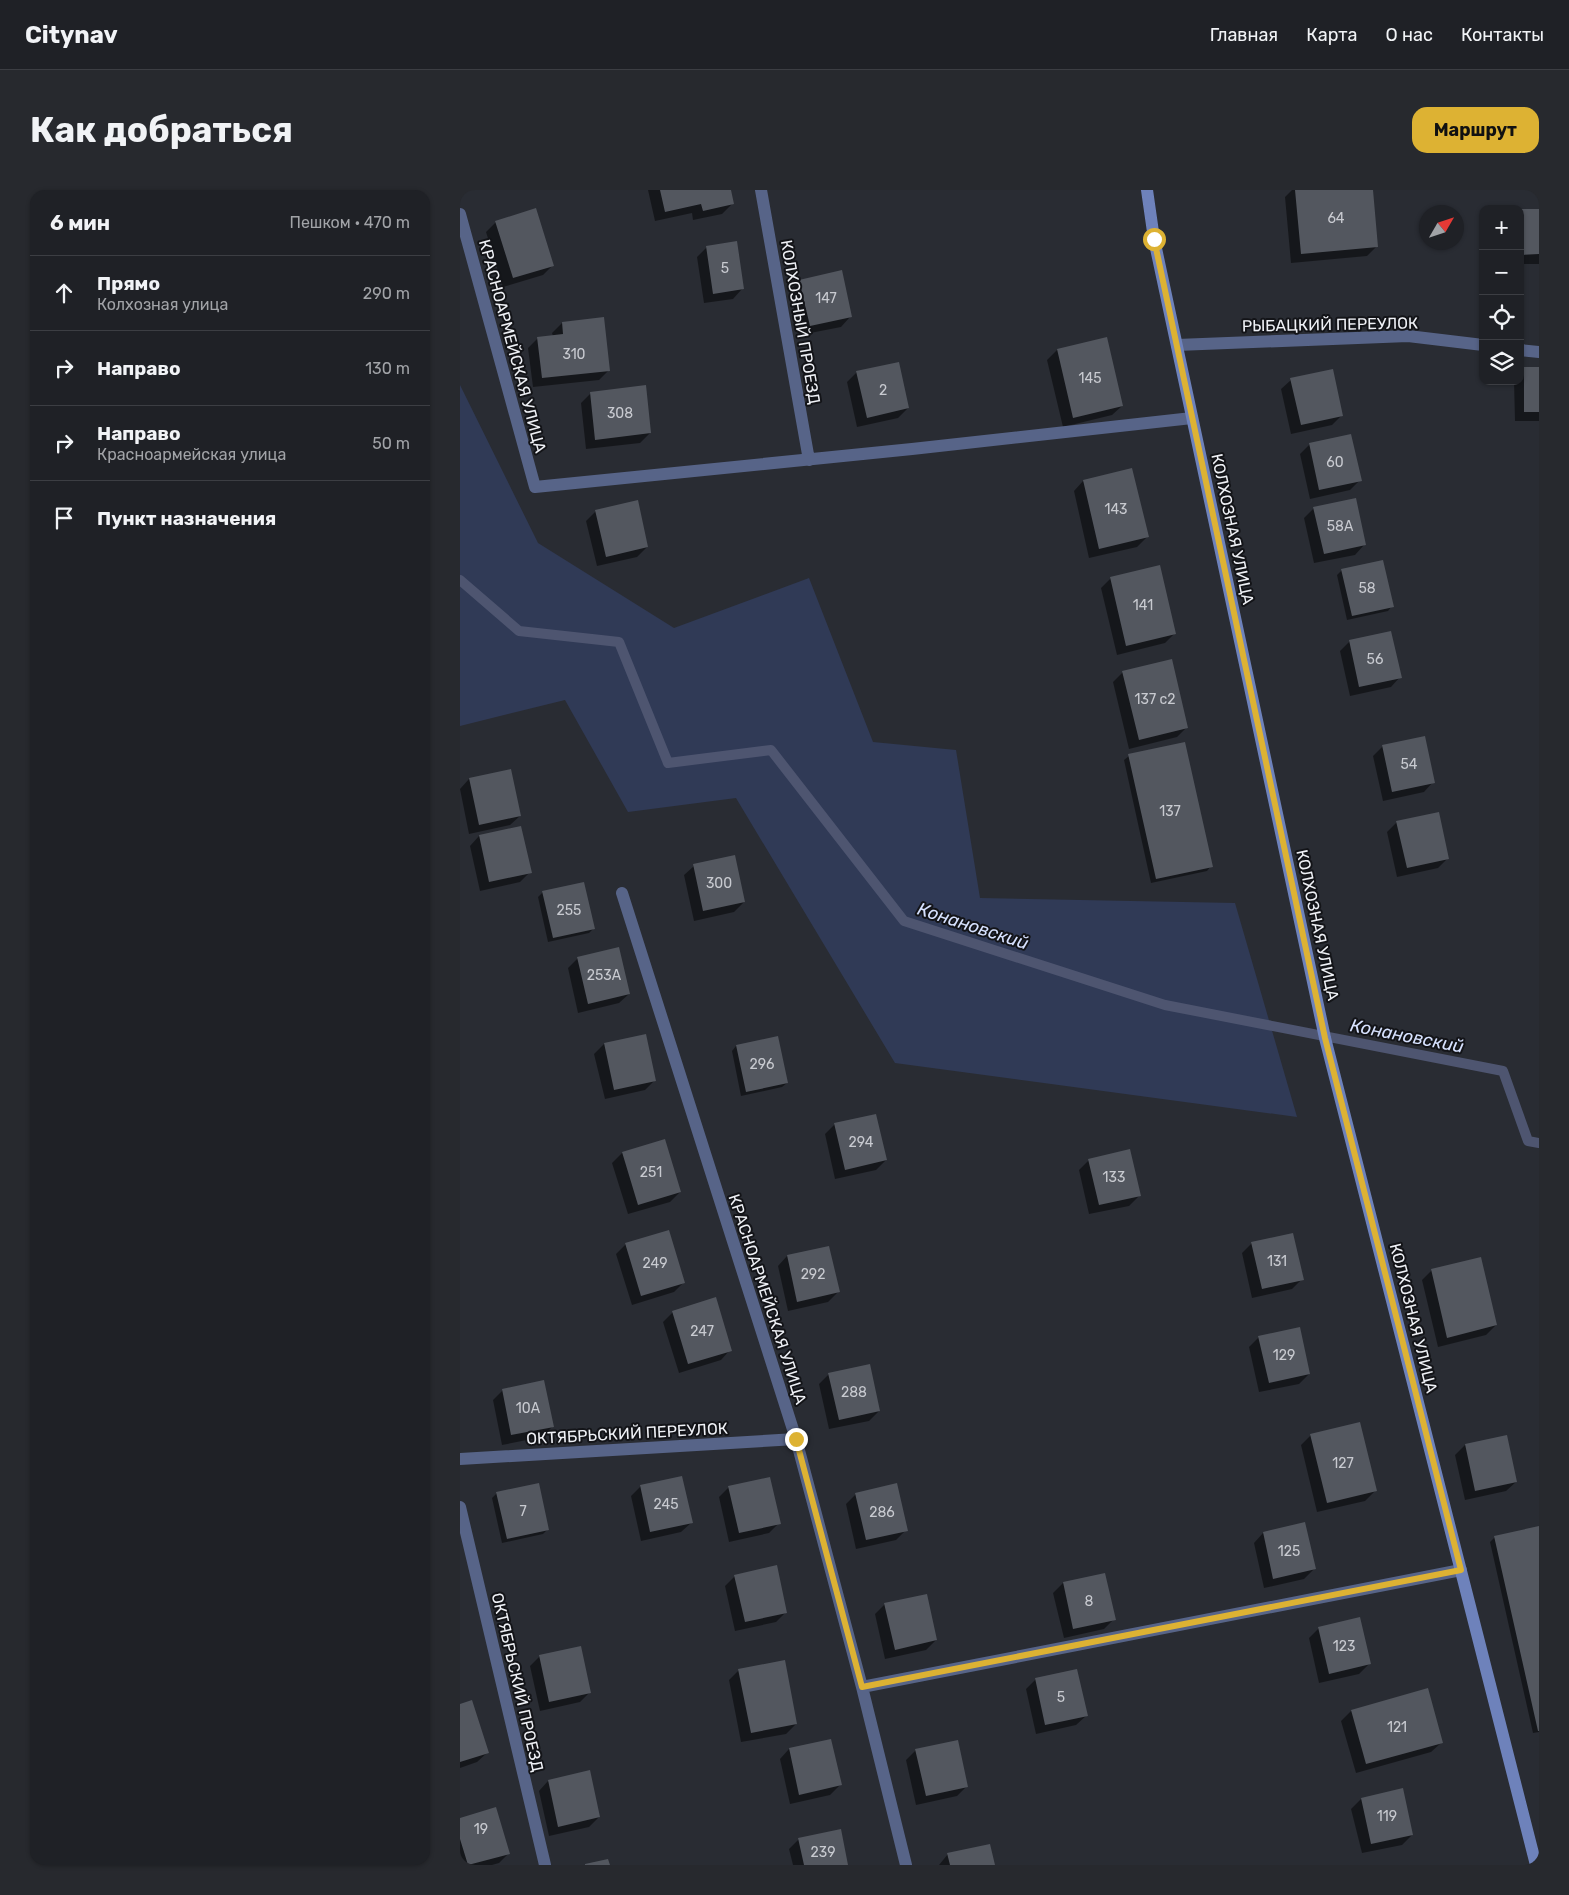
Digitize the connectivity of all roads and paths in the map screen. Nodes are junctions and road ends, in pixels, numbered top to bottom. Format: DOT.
graph roads {
  1 [pos="761,190"];
  2 [pos="1146,190"];
  3 [pos="460,214"];
  4 [pos="1177,345"];
  5 [pos="1479,345"];
  6 [pos="1524,350"];
  7 [pos="1539,352"];
  8 [pos="1192,418"];
  9 [pos="809,460"];
  10 [pos="622,893"];
  11 [pos="796,1439"];
  12 [pos="460,1459"];
  13 [pos="460,1507"];
  14 [pos="1461,1570"];
  15 [pos="862,1687"];
  16 [pos="545,1865"];
  17 [pos="906,1865"];
  18 [pos="1536,1865"];
  1 -- 9 [label="street, КОЛХОЗНЫЙ ПРОЕЗД"];
  2 -- 4 [label="street, КОЛХОЗНАЯ УЛИЦА"];
  3 -- 9 [label="street, КРАСНОАРМЕЙСКАЯ УЛИЦА"];
  4 -- 5 [label="street, РЫБАЦКИЙ ПЕРЕУЛОК"];
  4 -- 8 [label="street, КОЛХОЗНАЯ УЛИЦА"];
  6 -- 7 [label="street"];
  8 -- 9 [label="street"];
  8 -- 14 [label="street, КОЛХОЗНАЯ УЛИЦА"];
  10 -- 11 [label="street, КРАСНОАРМЕЙСКАЯ УЛИЦА"];
  11 -- 12 [label="street, ОКТЯБРЬСКИЙ ПЕРЕУЛОК"];
  11 -- 15 [label="street, КРАСНОАРМЕЙСКАЯ УЛИЦА"];
  13 -- 16 [label="street, ОКТЯБРЬСКИЙ ПРОЕЗД"];
  14 -- 15 [label="street"];
  14 -- 18 [label="street, КОЛХОЗНАЯ УЛИЦА"];
  15 -- 17 [label="street, КРАСНОАРМЕЙСКАЯ УЛИЦА"];
}
